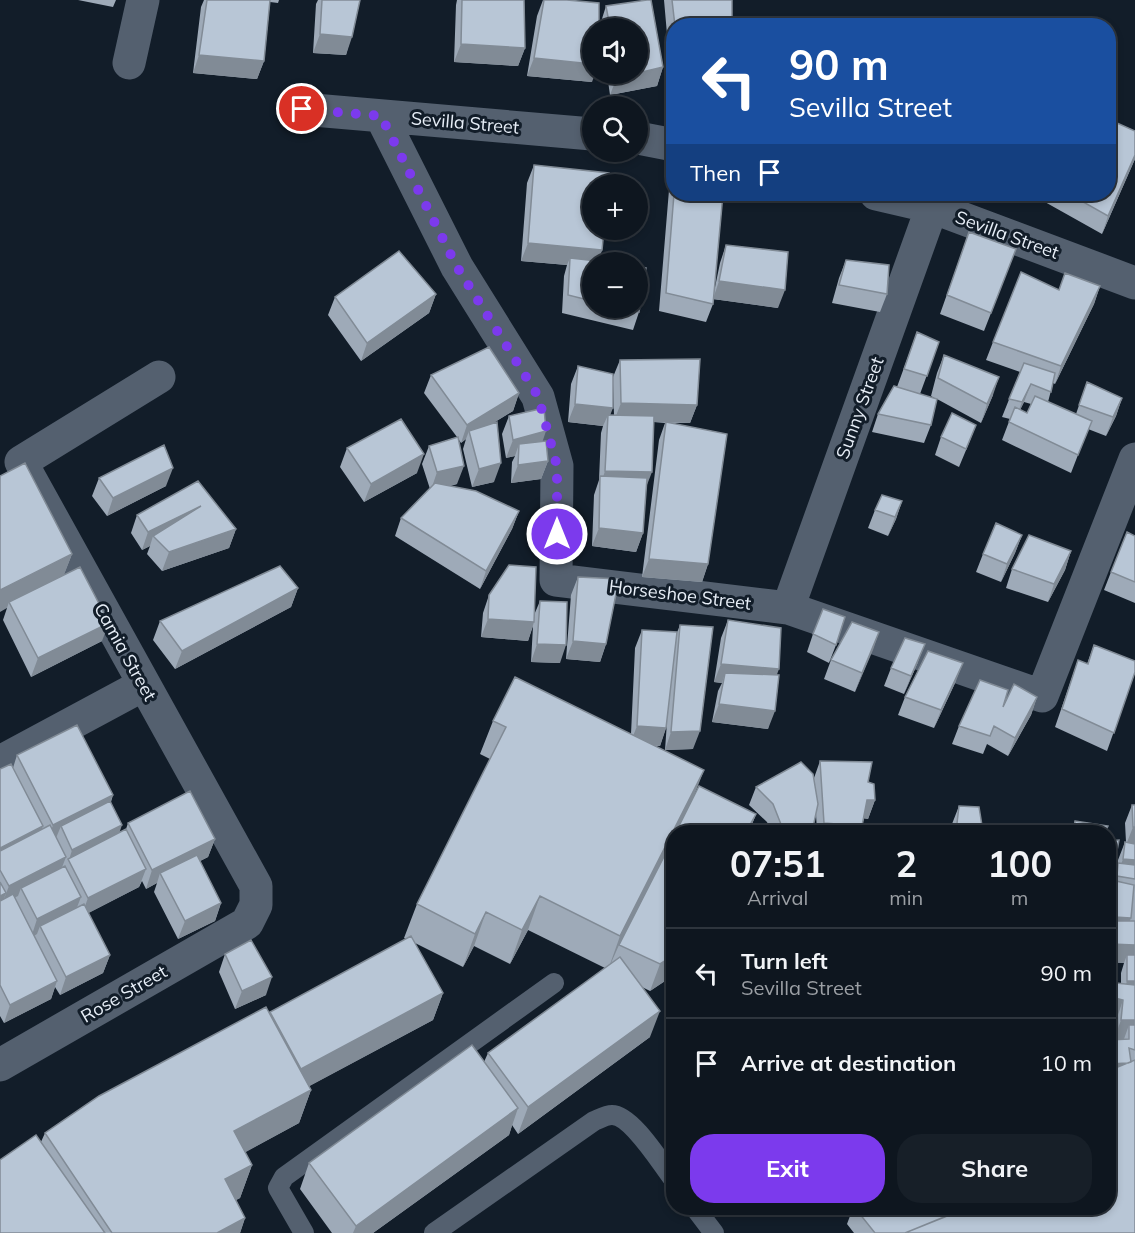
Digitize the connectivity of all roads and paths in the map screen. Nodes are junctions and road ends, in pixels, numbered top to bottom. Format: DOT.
graph roads {
  1 [pos="143,0"];
  2 [pos="129,63"];
  3 [pos="302,109"];
  4 [pos="381,116"];
  5 [pos="582,133"];
  6 [pos="648,140"];
  7 [pos="666,144"];
  8 [pos="906,201"];
  9 [pos="932,207"];
  10 [pos="1135,283"];
  11 [pos="159,377"];
  12 [pos="1135,459"];
  13 [pos="10,467"];
  14 [pos="788,608"];
  15 [pos="144,685"];
  16 [pos="0,762"];
  17 [pos="247,923"];
  18 [pos="554,983"];
  19 [pos="0,1065"];
  20 [pos="666,1170"];
  21 [pos="700,1215"];
  22 [pos="304,1233"];
  23 [pos="434,1233"];
  24 [pos="714,1233"];
  1 -- 2 [label="street"];
  3 -- 4 [label="street, Sevilla Street"];
  4 -- 5 [label="street, Sevilla Street"];
  4 -- 14 [label="street, Horseshoe Street"];
  6 -- 7 [label="street"];
  8 -- 9 [label="street, Sevilla Street"];
  9 -- 10 [label="street, Sevilla Street"];
  9 -- 14 [label="street, Sunny Street"];
  11 -- 13 [label="street, Camia Street"];
  12 -- 14 [label="street, Horseshoe Street"];
  13 -- 15 [label="street, Camia Street"];
  15 -- 16 [label="street"];
  15 -- 17 [label="street, Camia Street"];
  17 -- 19 [label="street, Rose Street"];
  18 -- 22 [label="lane"];
  20 -- 23 [label="lane"];
  21 -- 24 [label="lane"];
}
